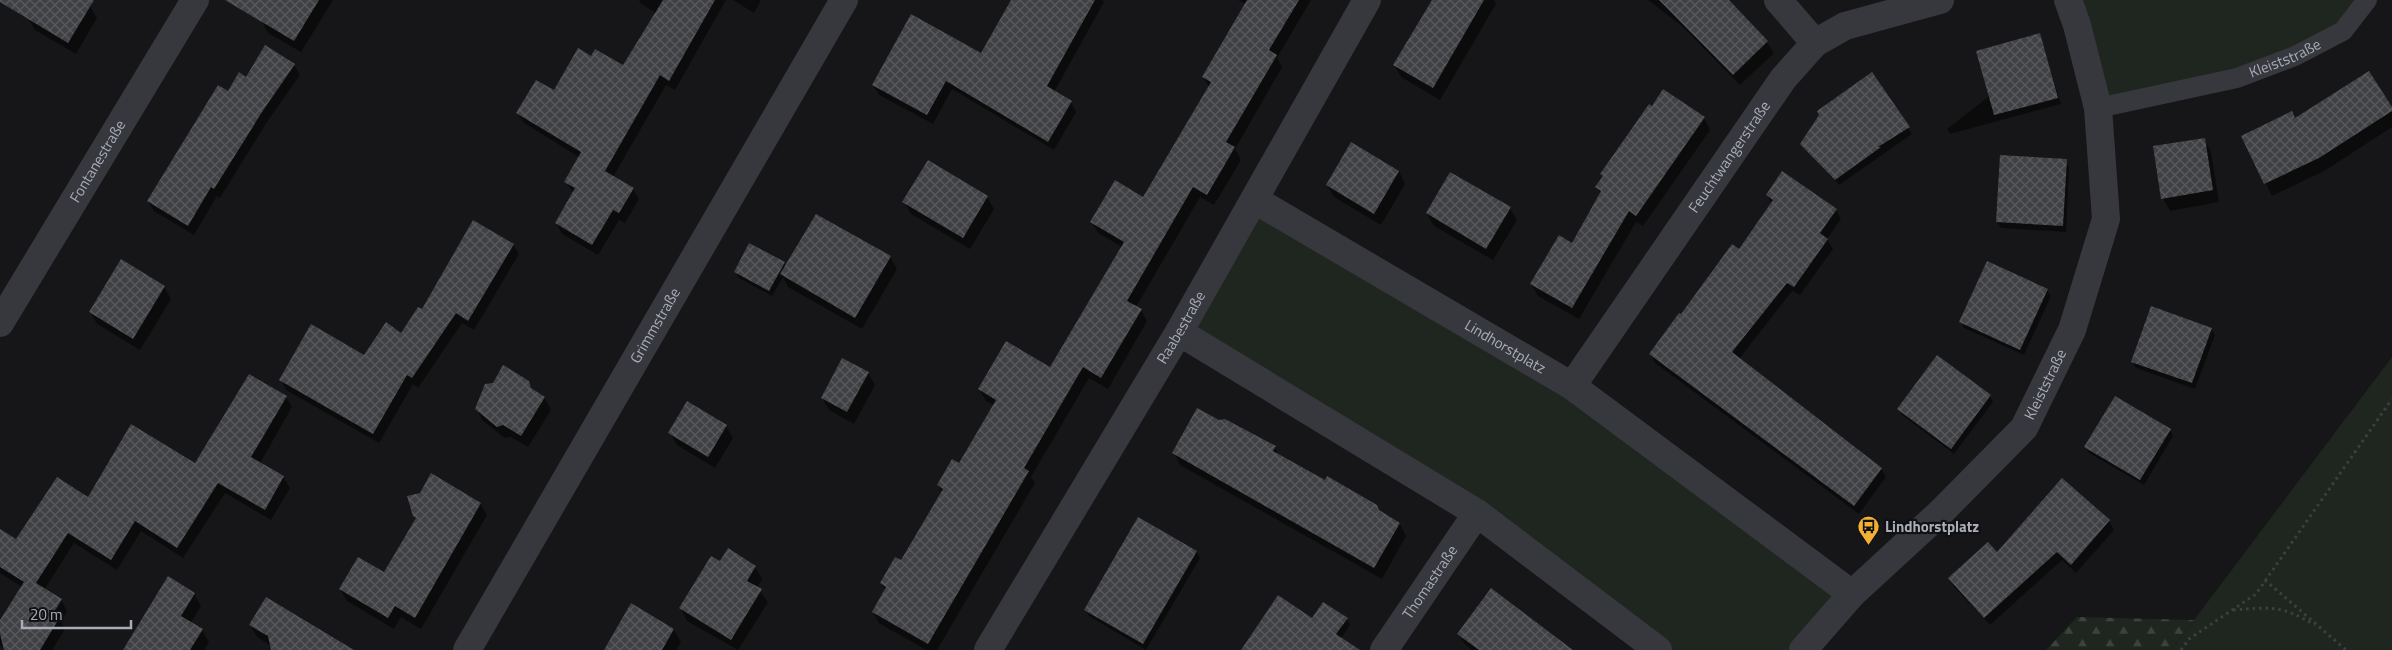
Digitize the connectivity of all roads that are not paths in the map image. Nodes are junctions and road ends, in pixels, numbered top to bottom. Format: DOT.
graph roads {
  1 [pos="195,0"];
  2 [pos="844,0"];
  3 [pos="1366,0"];
  4 [pos="1778,0"];
  5 [pos="1940,0"];
  6 [pos="2068,0"];
  7 [pos="2367,0"];
  8 [pos="1815,43"];
  9 [pos="2098,108"];
  10 [pos="1255,200"];
  11 [pos="0,323"];
  12 [pos="1179,332"];
  13 [pos="1572,386"];
  14 [pos="1477,512"];
  15 [pos="1852,594"];
  16 [pos="467,650"];
  17 [pos="988,650"];
  18 [pos="1384,650"];
  19 [pos="1658,650"];
  20 [pos="1803,650"];
  1 -- 11 [label="street, Fontanestraße"];
  2 -- 16 [label="street, Grimmstraße"];
  3 -- 10 [label="street, Raabestraße"];
  4 -- 8 [label="street"];
  5 -- 8 [label="street, Feuchtwangerstraße"];
  6 -- 9 [label="street, Kleiststraße"];
  7 -- 9 [label="lane, Kleiststraße"];
  8 -- 13 [label="street, Feuchtwangerstraße"];
  9 -- 15 [label="street, Kleiststraße"];
  10 -- 12 [label="street, Raabestraße"];
  10 -- 13 [label="street, Lindhorstplatz"];
  12 -- 14 [label="street"];
  12 -- 17 [label="street, Raabestraße"];
  13 -- 15 [label="street, Lindhorstplatz"];
  14 -- 18 [label="street, Thomastraße"];
  14 -- 19 [label="street"];
  15 -- 20 [label="street"];
}
